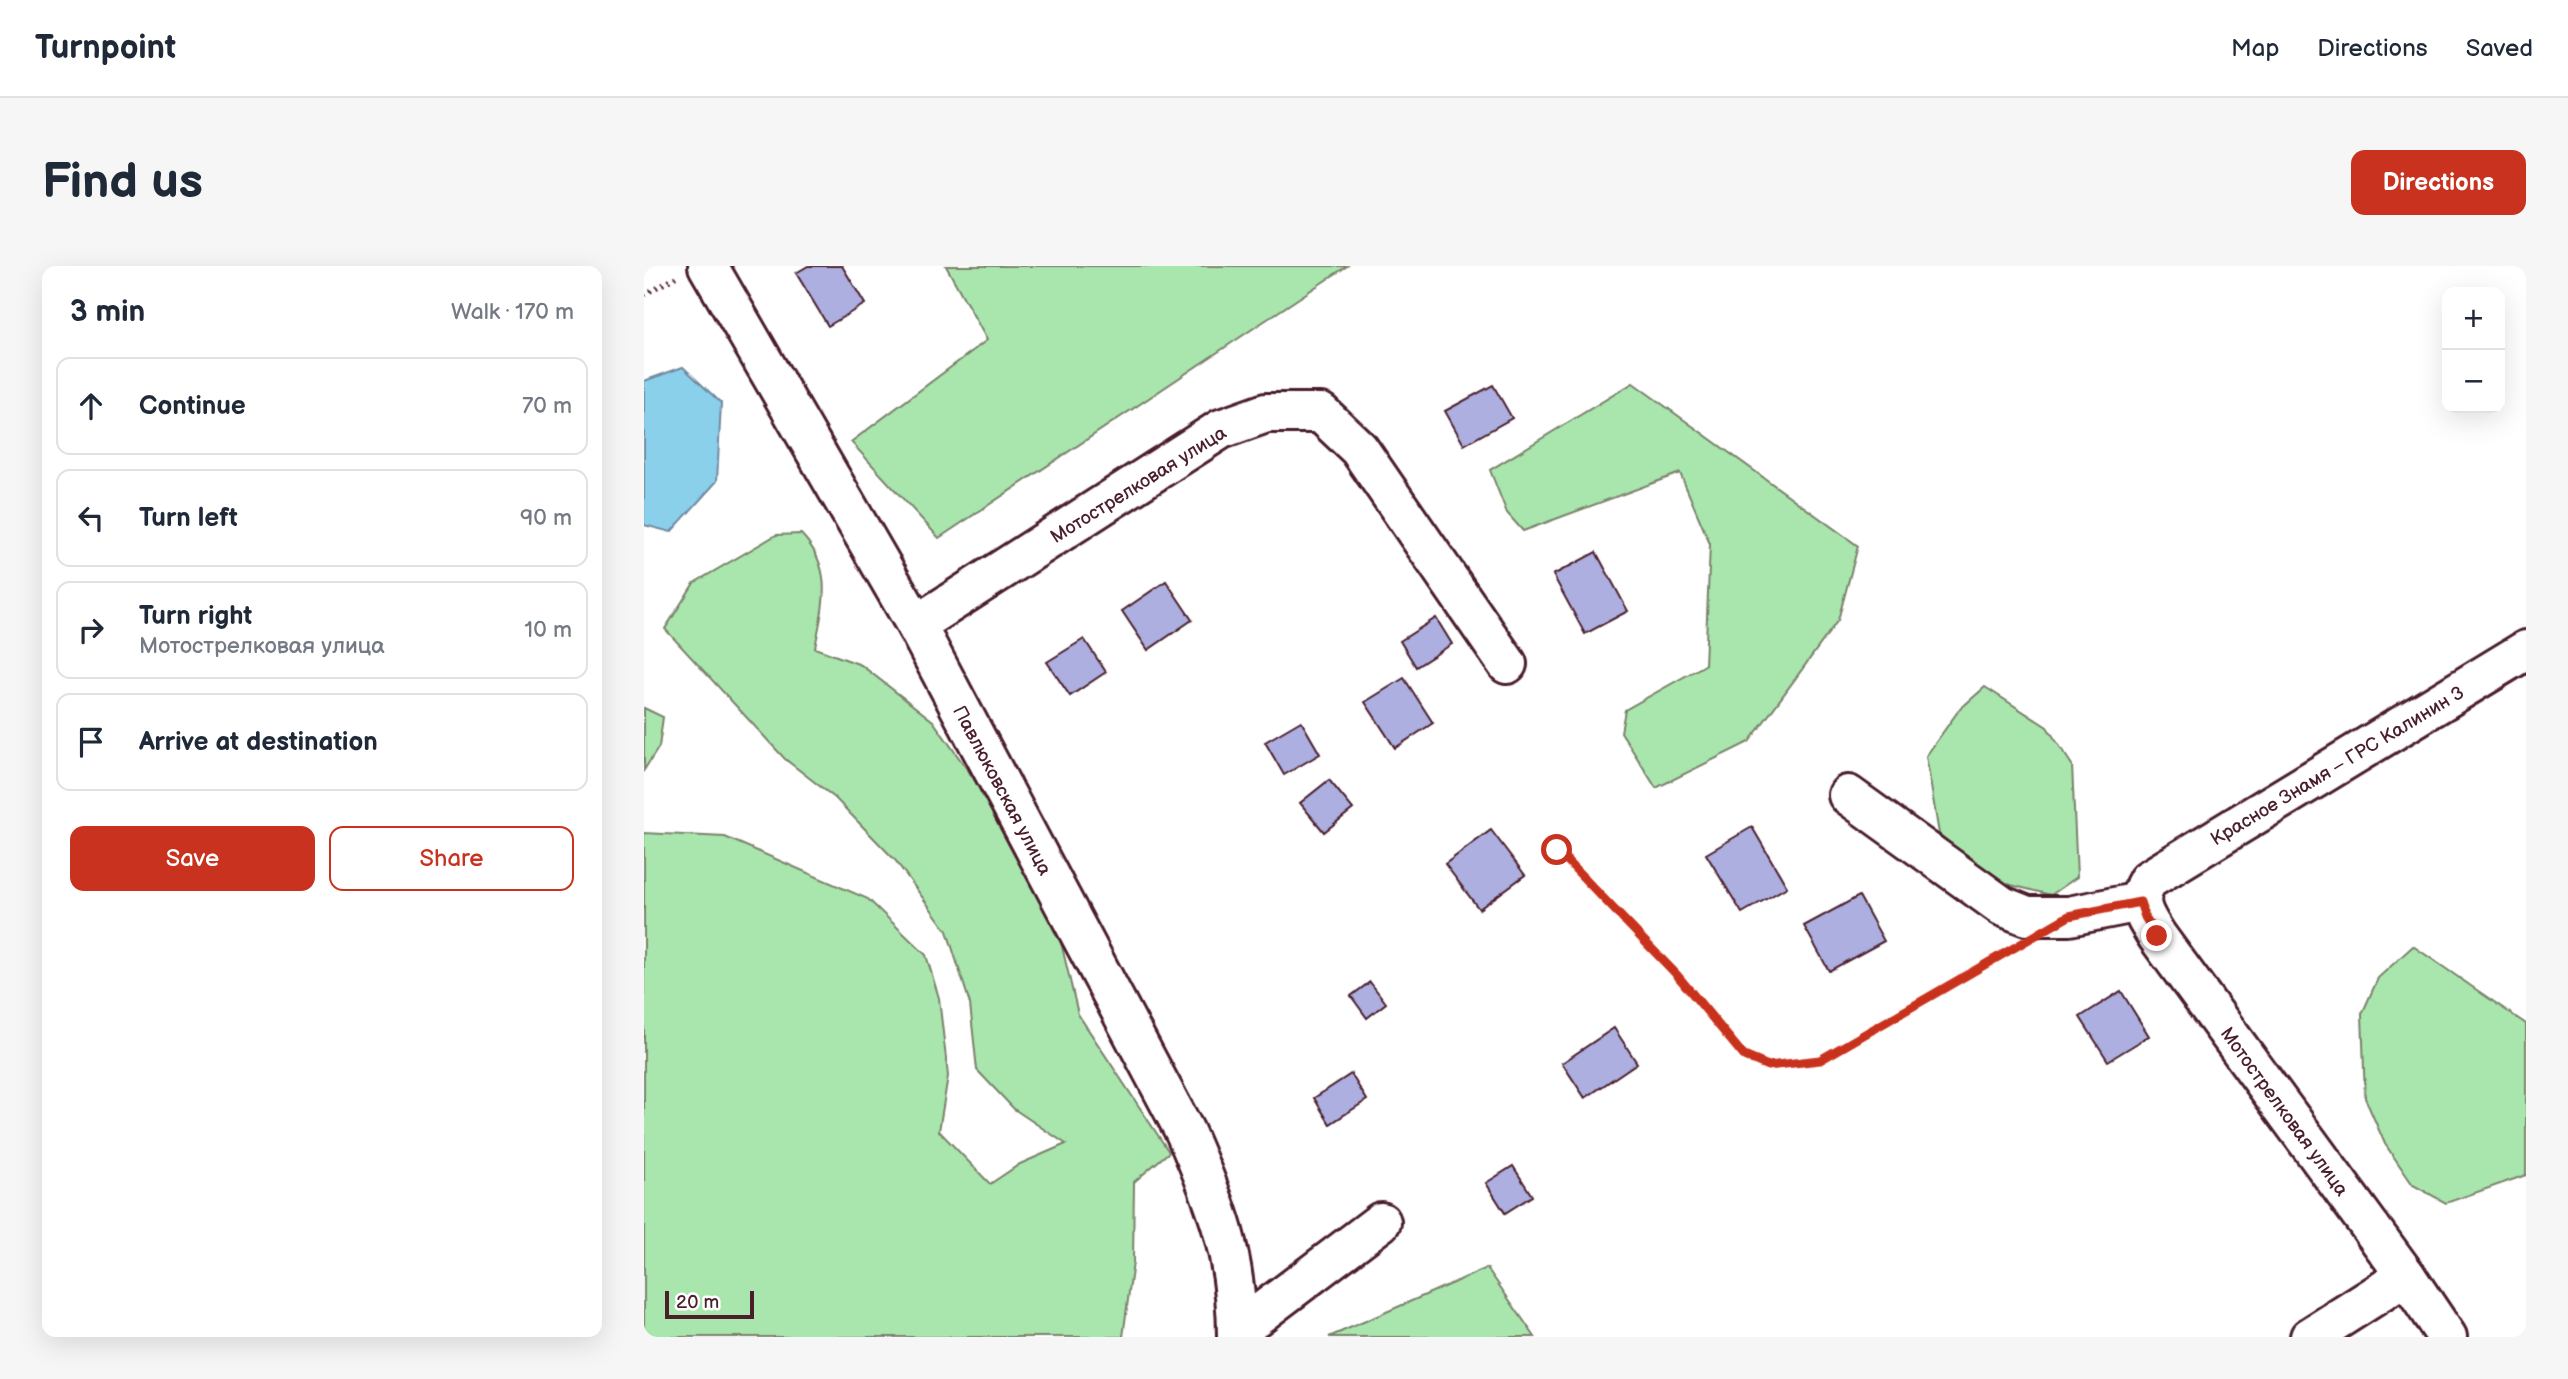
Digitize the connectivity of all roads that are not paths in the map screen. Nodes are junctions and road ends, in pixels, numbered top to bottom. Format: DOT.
graph roads {
  1 [pos="696,269"];
  2 [pos="916,625"];
  3 [pos="2526,650"];
  4 [pos="1507,664"];
  5 [pos="1848,795"];
  6 [pos="2144,891"];
  7 [pos="1381,1222"];
  8 [pos="2406,1276"];
  9 [pos="1237,1334"];
  10 [pos="2310,1337"];
  11 [pos="2447,1337"];
  1 -- 2 [label="street, Павлюковская улица"];
  2 -- 4 [label="street, Мотострелковая улица"];
  2 -- 9 [label="street, Павлюковская улица"];
  3 -- 6 [label="street, Красное Знамя – ГРС Калинин 3"];
  5 -- 6 [label="street"];
  6 -- 8 [label="street, Мотострелковая улица"];
  7 -- 9 [label="street"];
  8 -- 10 [label="street"];
  8 -- 11 [label="street, Мотострелковая улица"];
}
